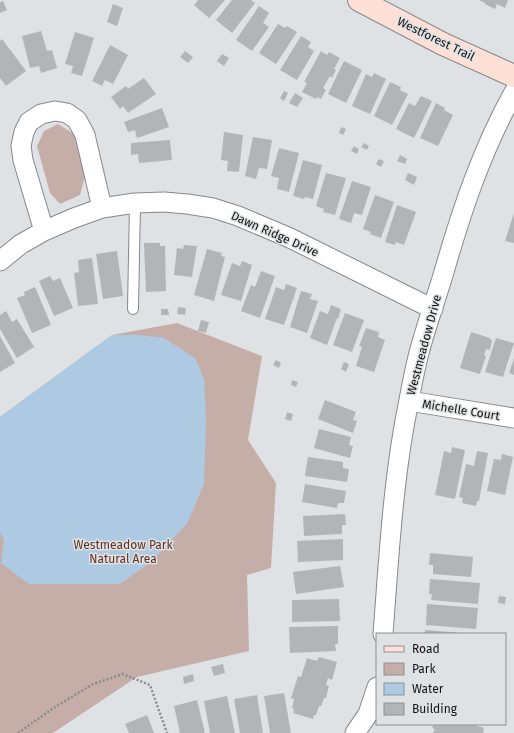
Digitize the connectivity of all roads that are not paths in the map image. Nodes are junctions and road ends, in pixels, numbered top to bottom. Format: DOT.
graph roads {
  1 [pos="359,0"];
  2 [pos="514,76"];
  3 [pos="514,92"];
  4 [pos="135,203"];
  5 [pos="102,208"];
  6 [pos="44,231"];
  7 [pos="0,261"];
  8 [pos="134,309"];
  9 [pos="433,309"];
  10 [pos="408,401"];
  11 [pos="514,418"];
  12 [pos="383,633"];
  13 [pos="376,689"];
  14 [pos="355,733"];
  1 -- 2 [label="street, Westforest Trail"];
  3 -- 9 [label="street, Westmeadow Drive"];
  4 -- 5 [label="street, Dawn Ridge Drive"];
  4 -- 8 [label="lane"];
  4 -- 9 [label="street, Dawn Ridge Drive"];
  5 -- 6 [label="street, Dawn Ridge Drive"];
  5 -- 6 [label="street"];
  6 -- 7 [label="street, Dawn Ridge Drive"];
  9 -- 10 [label="street, Westmeadow Drive"];
  10 -- 11 [label="street, Michelle Court"];
  10 -- 12 [label="street, Westmeadow Drive"];
  13 -- 14 [label="street"];
}
